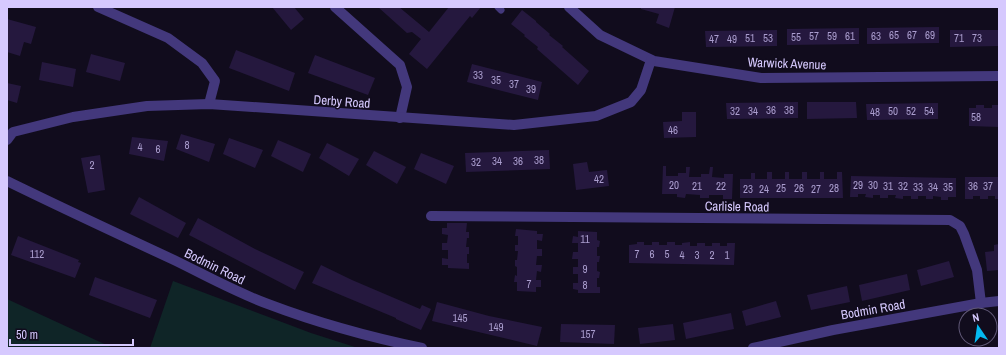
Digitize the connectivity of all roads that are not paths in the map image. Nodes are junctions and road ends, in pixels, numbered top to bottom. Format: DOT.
graph roads {
  1 [pos="98,7"];
  2 [pos="335,7"];
  3 [pos="569,7"];
  4 [pos="651,60"];
  5 [pos="999,76"];
  6 [pos="209,104"];
  7 [pos="400,118"];
  8 [pos="7,140"];
  9 [pos="7,181"];
  10 [pos="431,216"];
  11 [pos="999,301"];
  12 [pos="981,303"];
  13 [pos="422,348"];
  14 [pos="753,348"];
  1 -- 6 [label="street"];
  2 -- 7 [label="street"];
  3 -- 4 [label="street, Warwick Avenue"];
  4 -- 5 [label="street, Warwick Avenue"];
  4 -- 7 [label="street, Derby Road"];
  6 -- 7 [label="street, Derby Road"];
  6 -- 8 [label="street, Derby Road"];
  9 -- 13 [label="street, Bodmin Road"];
  10 -- 12 [label="street, Carlisle Road"];
  11 -- 12 [label="street, Bodmin Road"];
  12 -- 14 [label="street, Bodmin Road"];
}
